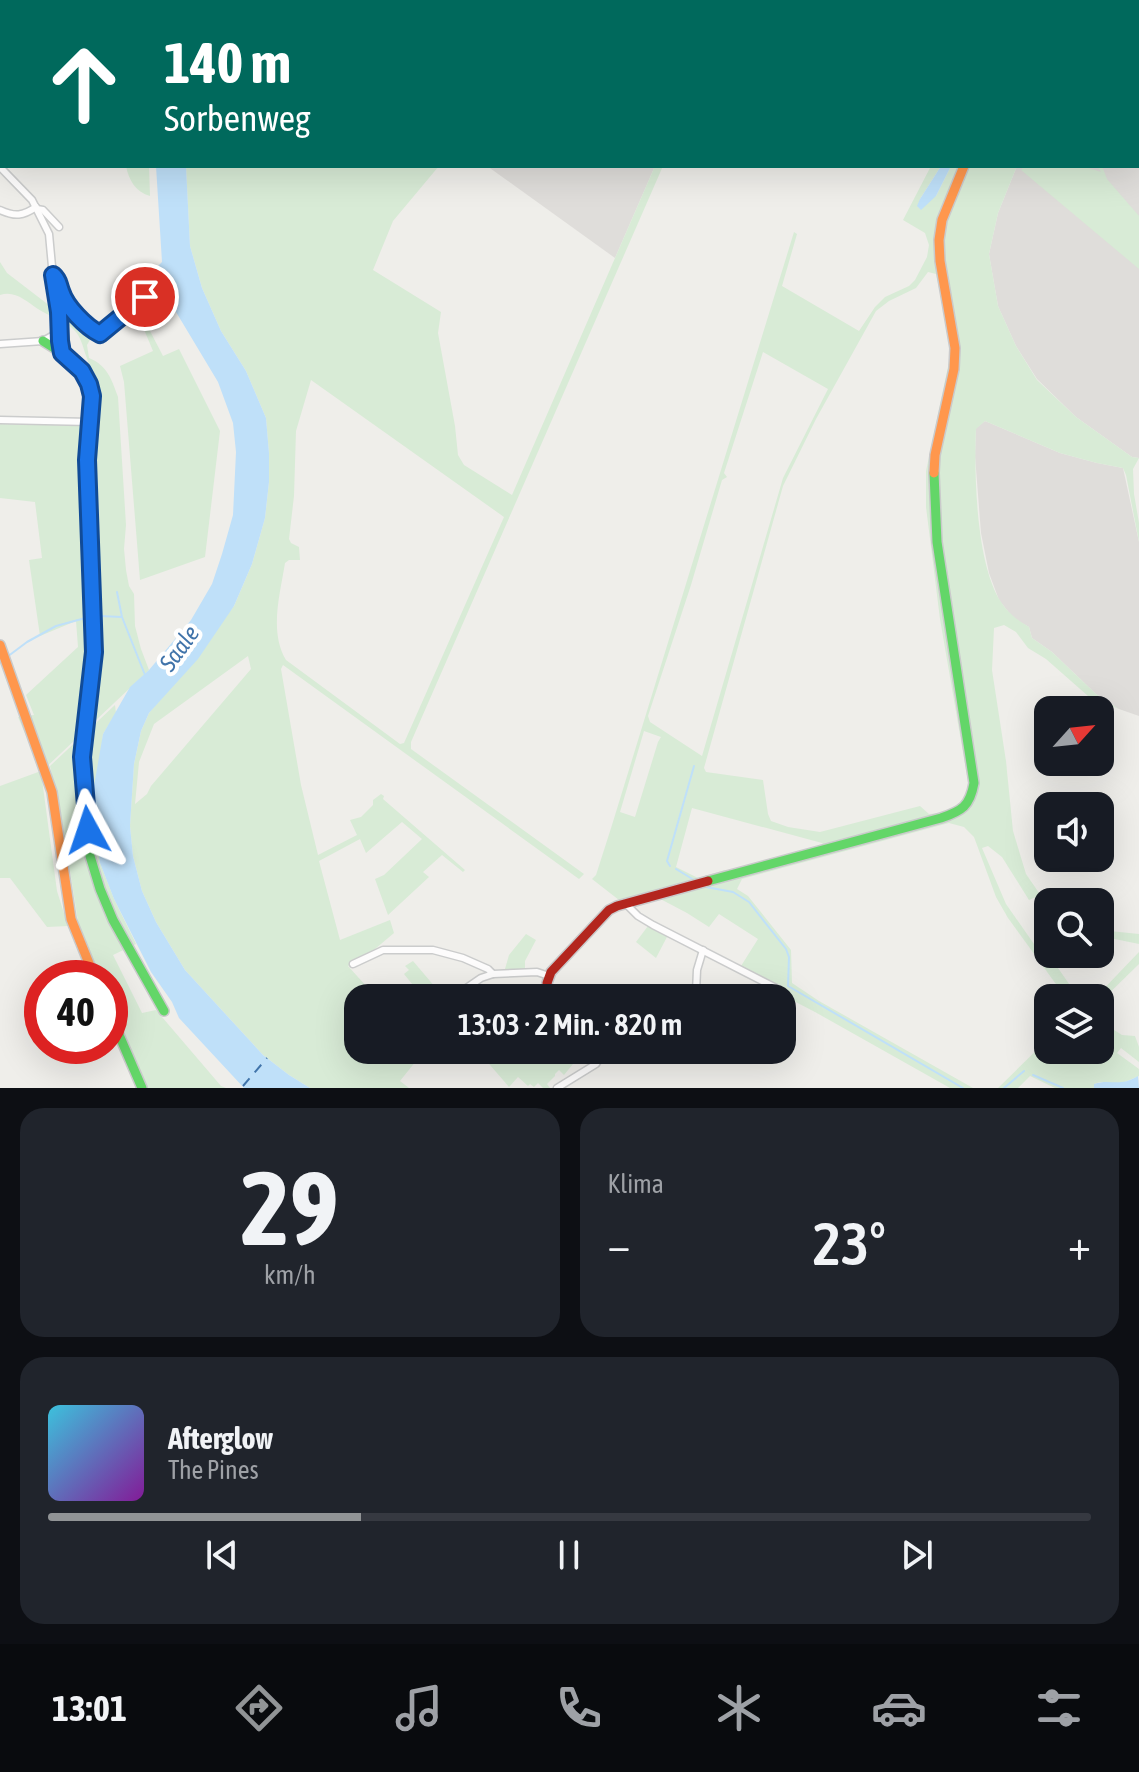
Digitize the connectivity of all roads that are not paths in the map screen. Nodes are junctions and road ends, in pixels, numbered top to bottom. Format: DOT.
graph roads {
  1 [pos="1,168"];
  2 [pos="963,168"];
  3 [pos="37,208"];
  4 [pos="0,210"];
  5 [pos="59,227"];
  6 [pos="53,275"];
  7 [pos="145,297"];
  8 [pos="59,332"];
  9 [pos="43,341"];
  10 [pos="0,344"];
  11 [pos="62,353"];
  12 [pos="0,420"];
  13 [pos="90,422"];
  14 [pos="1,650"];
  15 [pos="625,903"];
  16 [pos="703,950"];
  17 [pos="87,960"];
  18 [pos="353,964"];
  19 [pos="493,974"];
  20 [pos="549,976"];
  21 [pos="472,984"];
  22 [pos="547,984"];
  23 [pos="696,984"];
  24 [pos="768,984"];
  25 [pos="164,1011"];
  26 [pos="128,1056"];
  27 [pos="596,1064"];
  28 [pos="142,1088"];
  29 [pos="557,1088"];
  1 -- 3 [label="street"];
  2 -- 15 [label="street"];
  3 -- 4 [label="street"];
  3 -- 5 [label="street"];
  3 -- 6 [label="street"];
  6 -- 7 [label="street"];
  6 -- 8 [label="street"];
  8 -- 9 [label="street"];
  8 -- 11 [label="street"];
  9 -- 10 [label="street"];
  9 -- 11 [label="street"];
  11 -- 13 [label="street"];
  12 -- 13 [label="street"];
  13 -- 25 [label="street"];
  14 -- 17 [label="street"];
  15 -- 16 [label="street"];
  15 -- 20 [label="street"];
  16 -- 23 [label="street"];
  16 -- 24 [label="street"];
  18 -- 19 [label="street"];
  19 -- 20 [label="street"];
  19 -- 21 [label="street"];
  20 -- 22 [label="street"];
  26 -- 28 [label="street"];
  27 -- 29 [label="street"];
}
